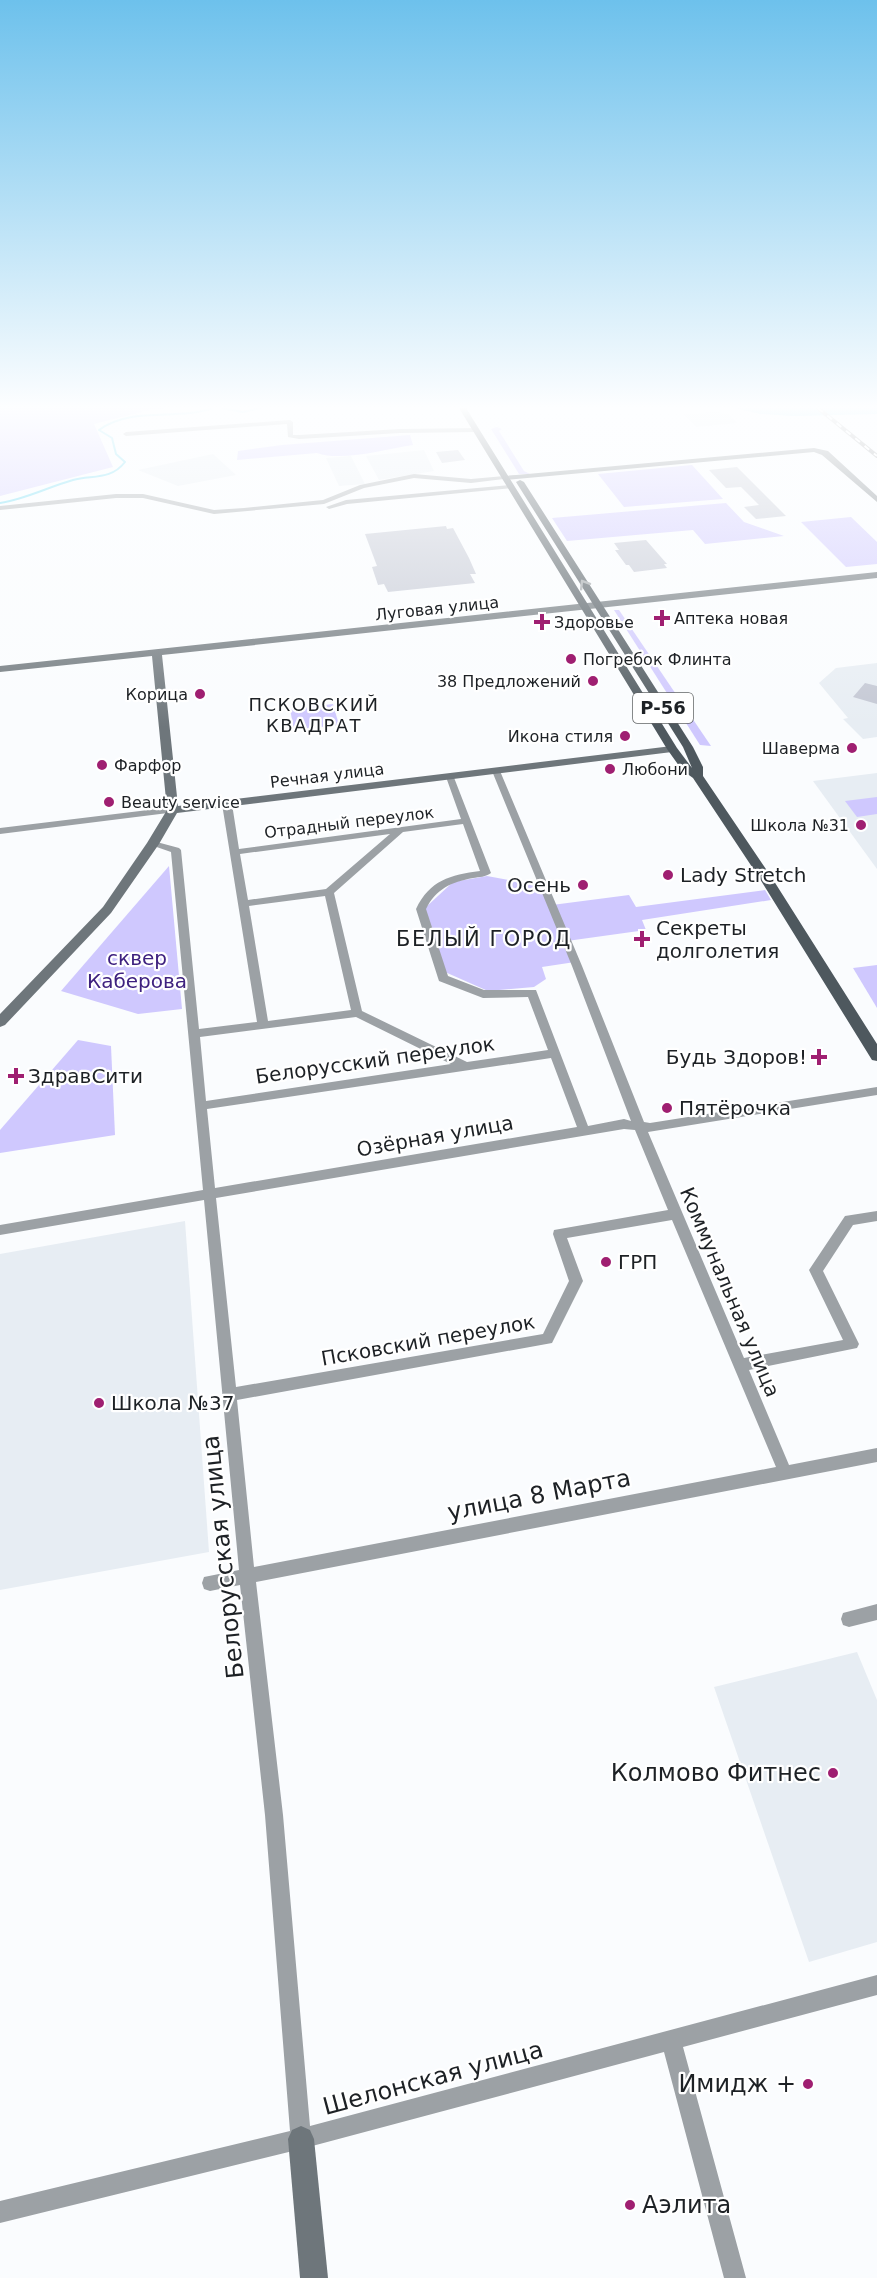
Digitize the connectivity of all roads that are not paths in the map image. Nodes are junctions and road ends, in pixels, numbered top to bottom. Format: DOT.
graph roads {
  1 [pos="527,514"];
  2 [pos="540,514"];
  3 [pos="877,575"];
  4 [pos="597,606"];
  5 [pos="584,607"];
  6 [pos="157,652"];
  7 [pos="0,669"];
  8 [pos="660,705"];
  9 [pos="645,706"];
  10 [pos="672,749"];
  11 [pos="496,771"];
  12 [pos="697,776"];
  13 [pos="450,777"];
  14 [pos="227,804"];
  15 [pos="173,810"];
  16 [pos="467,821"];
  17 [pos="400,830"];
  18 [pos="0,831"];
  19 [pos="153,844"];
  20 [pos="235,852"];
  21 [pos="328,892"];
  22 [pos="243,904"];
  23 [pos="357,1013"];
  24 [pos="0,1022"];
  25 [pos="262,1025"];
  26 [pos="195,1034"];
  27 [pos="554,1053"];
  28 [pos="877,1056"];
  29 [pos="465,1066"];
  30 [pos="877,1091"];
  31 [pos="201,1106"];
  32 [pos="640,1127"];
  33 [pos="584,1131"];
  34 [pos="210,1194"];
  35 [pos="676,1214"];
  36 [pos="877,1216"];
  37 [pos="0,1230"];
  38 [pos="740,1365"];
  39 [pos="229,1395"];
  40 [pos="877,1455"];
  41 [pos="785,1472"];
  42 [pos="246,1576"];
  43 [pos="210,1583"];
  44 [pos="877,1612"];
  45 [pos="849,1618"];
  46 [pos="877,1985"];
  47 [pos="671,2041"];
  48 [pos="302,2139"];
  49 [pos="0,2212"];
  50 [pos="314,2278"];
  51 [pos="735,2278"];
  1 -- 5 [label="main road"];
  4 -- 2 [label="main road, Р-56, one-way"];
  3 -- 4 [label="street, Луговая улица"];
  4 -- 5 [label="street, Луговая улица"];
  4 -- 8 [label="main road, Р-56"];
  5 -- 6 [label="street, Луговая улица"];
  5 -- 9 [label="main road"];
  6 -- 7 [label="street, Луговая улица"];
  6 -- 15 [label="street"];
  8 -- 9 [label="main road"];
  8 -- 12 [label="main road, Р-56"];
  9 -- 10 [label="main road"];
  10 -- 11 [label="street, Речная улица"];
  10 -- 12 [label="main road"];
  11 -- 13 [label="street, Речная улица"];
  11 -- 32 [label="street, Коммунальная улица"];
  12 -- 28 [label="main road, Р-56"];
  13 -- 14 [label="street, Речная улица"];
  13 -- 16 [label="street"];
  14 -- 15 [label="street, Речная улица"];
  14 -- 20 [label="street"];
  15 -- 18 [label="street, Речная улица"];
  15 -- 19 [label="street"];
  16 -- 17 [label="street, Отрадный переулок"];
  16 -- 27 [label="street"];
  17 -- 20 [label="street, Отрадный переулок"];
  17 -- 21 [label="street"];
  19 -- 24 [label="street"];
  19 -- 26 [label="street, Белорусская улица"];
  20 -- 22 [label="street"];
  21 -- 22 [label="street"];
  21 -- 23 [label="street"];
  22 -- 25 [label="street"];
  23 -- 25 [label="street"];
  23 -- 29 [label="street"];
  25 -- 26 [label="street"];
  26 -- 31 [label="street, Белорусская улица"];
  27 -- 29 [label="street, Белорусский переулок"];
  27 -- 33 [label="street"];
  29 -- 31 [label="street, Белорусский переулок"];
  30 -- 32 [label="street, Озёрная улица"];
  31 -- 34 [label="street, Белорусская улица"];
  32 -- 33 [label="street, Озёрная улица"];
  32 -- 35 [label="street, Коммунальная улица"];
  33 -- 34 [label="street, Озёрная улица"];
  34 -- 37 [label="street, Озёрная улица"];
  34 -- 39 [label="street, Белорусская улица"];
  35 -- 38 [label="street, Коммунальная улица"];
  35 -- 39 [label="street, Псковский переулок"];
  36 -- 38 [label="street"];
  38 -- 41 [label="street, Коммунальная улица"];
  39 -- 42 [label="street, Белорусская улица"];
  40 -- 41 [label="street, улица 8 Марта"];
  41 -- 42 [label="street, улица 8 Марта"];
  42 -- 43 [label="street, улица 8 Марта"];
  42 -- 48 [label="street, Белорусская улица"];
  44 -- 45 [label="street"];
  46 -- 47 [label="street, Шелонская улица"];
  47 -- 48 [label="street, Шелонская улица"];
  47 -- 51 [label="street"];
  48 -- 49 [label="street, Шелонская улица"];
  48 -- 50 [label="street"];
}
